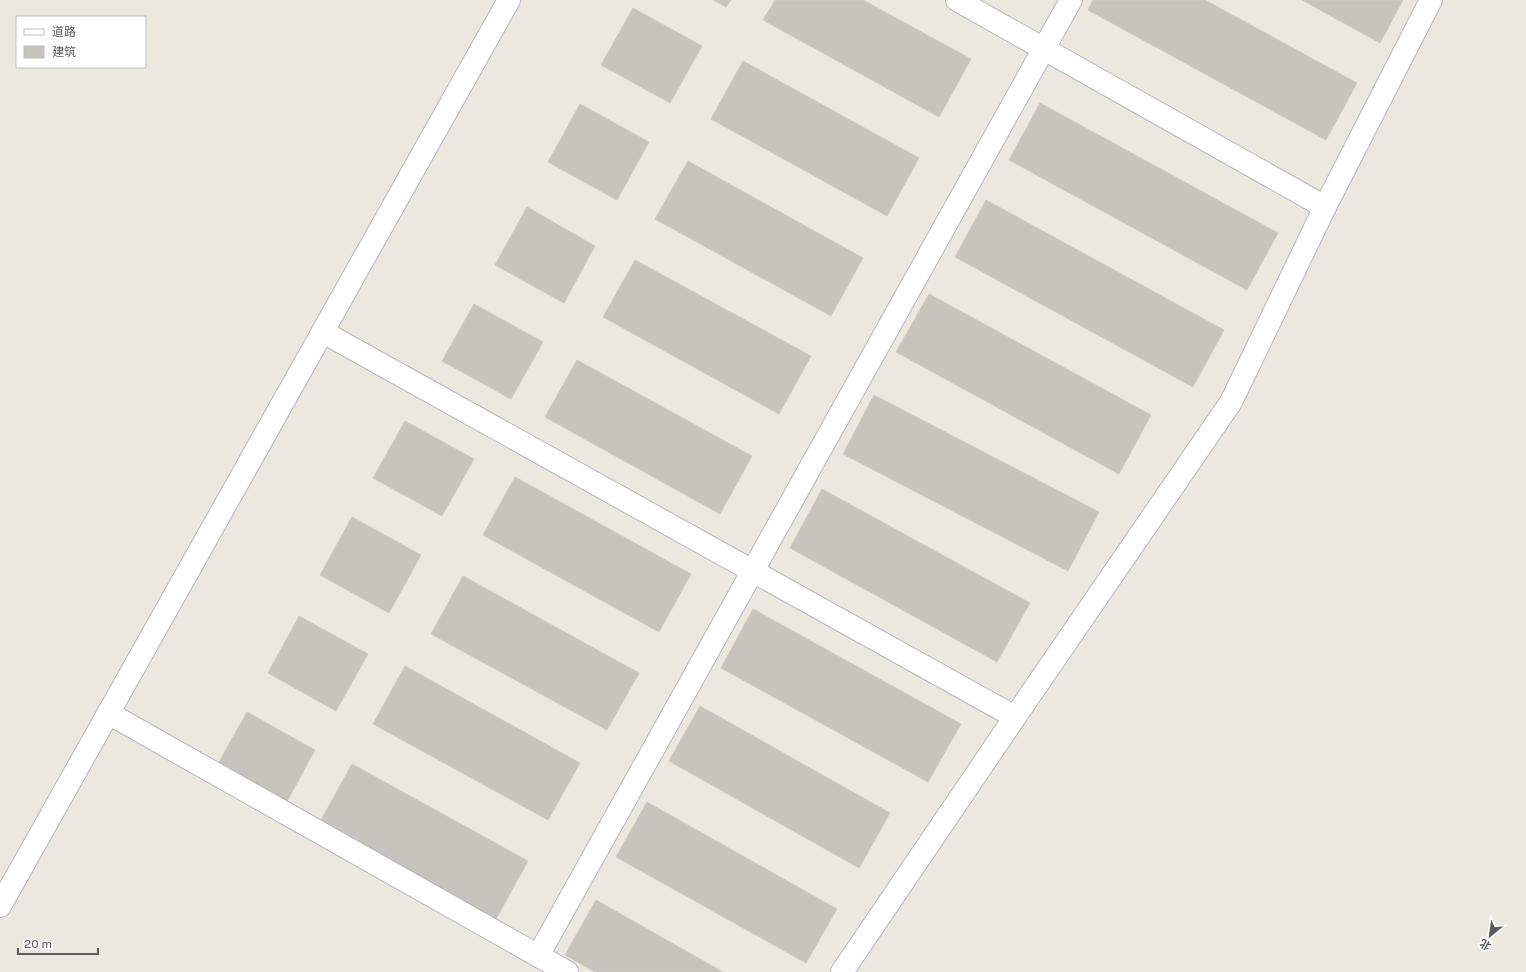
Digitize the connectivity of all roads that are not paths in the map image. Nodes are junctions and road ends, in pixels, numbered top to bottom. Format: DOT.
graph roads {
  1 [pos="509,0"];
  2 [pos="957,0"];
  3 [pos="1071,0"];
  4 [pos="1431,0"];
  5 [pos="1044,49"];
  6 [pos="1325,207"];
  7 [pos="323,332"];
  8 [pos="753,571"];
  9 [pos="108,713"];
  10 [pos="1015,717"];
  11 [pos="0,906"];
  12 [pos="538,956"];
  13 [pos="567,972"];
  14 [pos="842,972"];
  1 -- 7 [label="lane"];
  2 -- 5 [label="lane"];
  3 -- 5 [label="lane"];
  4 -- 6 [label="lane"];
  5 -- 6 [label="lane"];
  5 -- 8 [label="lane"];
  6 -- 10 [label="lane"];
  7 -- 8 [label="lane"];
  7 -- 9 [label="lane"];
  8 -- 10 [label="lane"];
  8 -- 12 [label="lane"];
  9 -- 11 [label="lane"];
  9 -- 12 [label="lane"];
  10 -- 14 [label="lane"];
  12 -- 13 [label="lane"];
}
